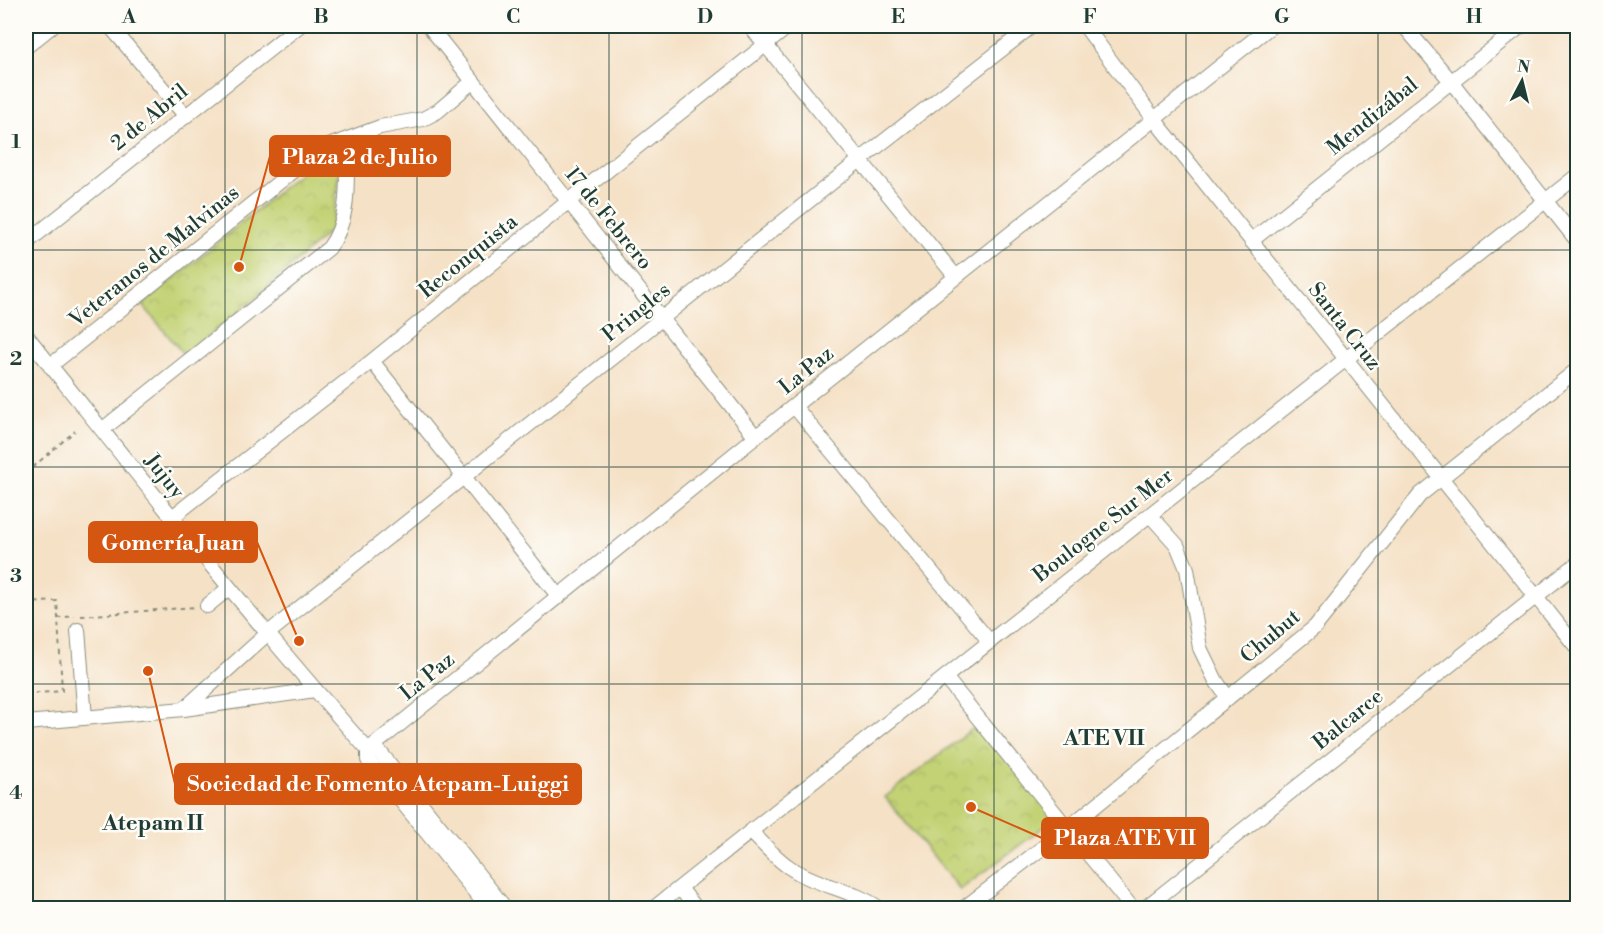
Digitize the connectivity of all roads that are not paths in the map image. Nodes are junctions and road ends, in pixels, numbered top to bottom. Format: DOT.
graph roads {
  1 [pos="52,26"];
  2 [pos="110,26"];
  3 [pos="299,26"];
  4 [pos="429,26"];
  5 [pos="750,26"];
  6 [pos="789,26"];
  7 [pos="1032,26"];
  8 [pos="1085,26"];
  9 [pos="1271,26"];
  10 [pos="1404,26"];
  11 [pos="1521,26"];
  12 [pos="766,44"];
  13 [pos="26,47"];
  14 [pos="1450,80"];
  15 [pos="472,82"];
  16 [pos="184,115"];
  17 [pos="1154,119"];
  18 [pos="347,140"];
  19 [pos="860,160"];
  20 [pos="1578,175"];
  21 [pos="569,201"];
  22 [pos="1544,201"];
  23 [pos="1251,241"];
  24 [pos="1578,242"];
  25 [pos="26,243"];
  26 [pos="956,277"];
  27 [pos="662,318"];
  28 [pos="26,335"];
  29 [pos="1345,360"];
  30 [pos="372,362"];
  31 [pos="50,366"];
  32 [pos="1578,369"];
  33 [pos="794,406"];
  34 [pos="102,430"];
  35 [pos="756,437"];
  36 [pos="462,477"];
  37 [pos="1442,479"];
  38 [pos="1150,515"];
  39 [pos="171,518"];
  40 [pos="1578,563"];
  41 [pos="230,588"];
  42 [pos="559,597"];
  43 [pos="1536,597"];
  44 [pos="207,606"];
  45 [pos="78,630"];
  46 [pos="267,634"];
  47 [pos="990,642"];
  48 [pos="1578,649"];
  49 [pos="945,678"];
  50 [pos="315,690"];
  51 [pos="1228,698"];
  52 [pos="184,709"];
  53 [pos="85,718"];
  54 [pos="26,723"];
  55 [pos="368,750"];
  56 [pos="1067,829"];
  57 [pos="751,832"];
  58 [pos="680,888"];
  59 [pos="488,909"];
  60 [pos="505,909"];
  61 [pos="654,909"];
  62 [pos="696,909"];
  63 [pos="879,909"];
  64 [pos="964,909"];
  65 [pos="1132,909"];
  66 [pos="1145,909"];
  1 -- 13 [label="street"];
  2 -- 16 [label="street"];
  3 -- 16 [label="street, 2 de Abril"];
  4 -- 15 [label="street, 17 de Febrero"];
  5 -- 12 [label="street"];
  6 -- 12 [label="street, Reconquista"];
  7 -- 19 [label="street, Pringles"];
  8 -- 17 [label="street, Santa Cruz"];
  9 -- 17 [label="street, La Paz"];
  10 -- 14 [label="street"];
  11 -- 14 [label="street, Mendizábal"];
  12 -- 19 [label="street"];
  12 -- 21 [label="street, Reconquista"];
  14 -- 22 [label="street"];
  14 -- 23 [label="street, Mendizábal"];
  15 -- 18 [label="street, Veteranos de Malvinas"];
  15 -- 21 [label="street, 17 de Febrero"];
  16 -- 25 [label="street, 2 de Abril"];
  17 -- 23 [label="street, Santa Cruz"];
  17 -- 26 [label="street, La Paz"];
  18 -- 31 [label="street, Veteranos de Malvinas"];
  18 -- 34 [label="street"];
  19 -- 26 [label="street"];
  19 -- 27 [label="street, Pringles"];
  20 -- 22 [label="street, Boulogne Sur Mer"];
  21 -- 27 [label="street, 17 de Febrero"];
  21 -- 30 [label="street, Reconquista"];
  22 -- 24 [label="street"];
  22 -- 29 [label="street, Boulogne Sur Mer"];
  23 -- 29 [label="street, Santa Cruz"];
  26 -- 33 [label="street, La Paz"];
  27 -- 35 [label="street, 17 de Febrero"];
  27 -- 36 [label="street, Pringles"];
  28 -- 31 [label="street, Jujuy"];
  29 -- 37 [label="street, Santa Cruz"];
  29 -- 38 [label="street, Boulogne Sur Mer"];
  30 -- 36 [label="street"];
  30 -- 39 [label="street, Reconquista"];
  31 -- 34 [label="street, Jujuy"];
  32 -- 37 [label="street, Chubut"];
  33 -- 35 [label="street, La Paz"];
  33 -- 47 [label="street"];
  34 -- 39 [label="street, Jujuy"];
  35 -- 42 [label="street, La Paz"];
  36 -- 42 [label="street"];
  36 -- 46 [label="street, Pringles"];
  37 -- 43 [label="street, Santa Cruz"];
  37 -- 51 [label="street, Chubut"];
  38 -- 47 [label="street, Boulogne Sur Mer"];
  38 -- 51 [label="street"];
  39 -- 41 [label="street, Jujuy"];
  40 -- 43 [label="street, Balcarce"];
  41 -- 44 [label="street"];
  41 -- 46 [label="street, Jujuy"];
  42 -- 55 [label="street, La Paz"];
  43 -- 48 [label="street, Santa Cruz"];
  43 -- 66 [label="street, Balcarce"];
  45 -- 53 [label="street"];
  46 -- 50 [label="street, Jujuy"];
  46 -- 52 [label="street, Pringles"];
  47 -- 49 [label="street, Boulogne Sur Mer"];
  49 -- 56 [label="street"];
  49 -- 57 [label="street, Boulogne Sur Mer"];
  50 -- 52 [label="street"];
  50 -- 55 [label="street, Jujuy"];
  51 -- 56 [label="street, Chubut"];
  52 -- 53 [label="street"];
  53 -- 54 [label="street"];
  55 -- 59 [label="street"];
  55 -- 60 [label="street"];
  56 -- 64 [label="street, Chubut"];
  56 -- 65 [label="street"];
  57 -- 58 [label="street, Boulogne Sur Mer"];
  57 -- 63 [label="street"];
  58 -- 61 [label="street, Boulogne Sur Mer"];
  58 -- 62 [label="street"];
}
